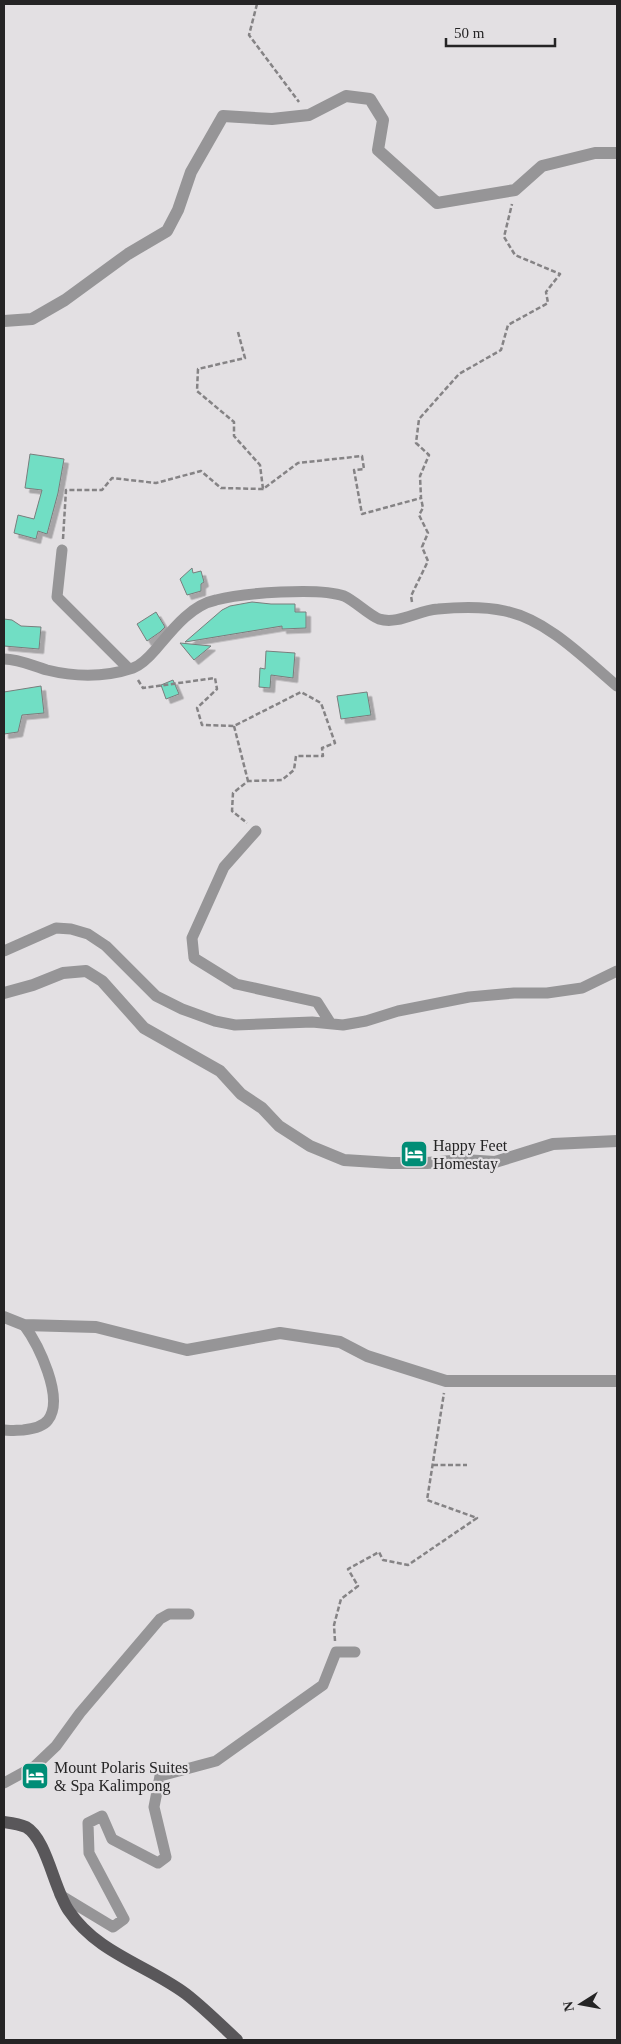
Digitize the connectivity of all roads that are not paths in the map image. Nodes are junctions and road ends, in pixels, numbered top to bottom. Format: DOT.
graph roads {
  1 [pos="617,153"];
  2 [pos="4,321"];
  3 [pos="62,550"];
  4 [pos="4,659"];
  5 [pos="129,669"];
  6 [pos="617,686"];
  7 [pos="256,831"];
  8 [pos="4,951"];
  9 [pos="617,971"];
  10 [pos="4,993"];
  11 [pos="331,1024"];
  12 [pos="617,1141"];
  13 [pos="4,1317"];
  14 [pos="24,1325"];
  15 [pos="617,1381"];
  16 [pos="4,1430"];
  17 [pos="189,1614"];
  18 [pos="355,1652"];
  19 [pos="4,1783"];
  20 [pos="4,1822"];
  21 [pos="60,1895"];
  22 [pos="237,2040"];
  1 -- 2 [label="street"];
  3 -- 5 [label="street"];
  4 -- 5 [label="street"];
  5 -- 6 [label="street"];
  7 -- 11 [label="street"];
  8 -- 11 [label="street"];
  9 -- 11 [label="street"];
  10 -- 12 [label="street"];
  13 -- 14 [label="street"];
  14 -- 15 [label="street"];
  14 -- 16 [label="street"];
  17 -- 19 [label="street"];
  18 -- 21 [label="street"];
  20 -- 21 [label="main road"];
  21 -- 22 [label="main road"];
}
